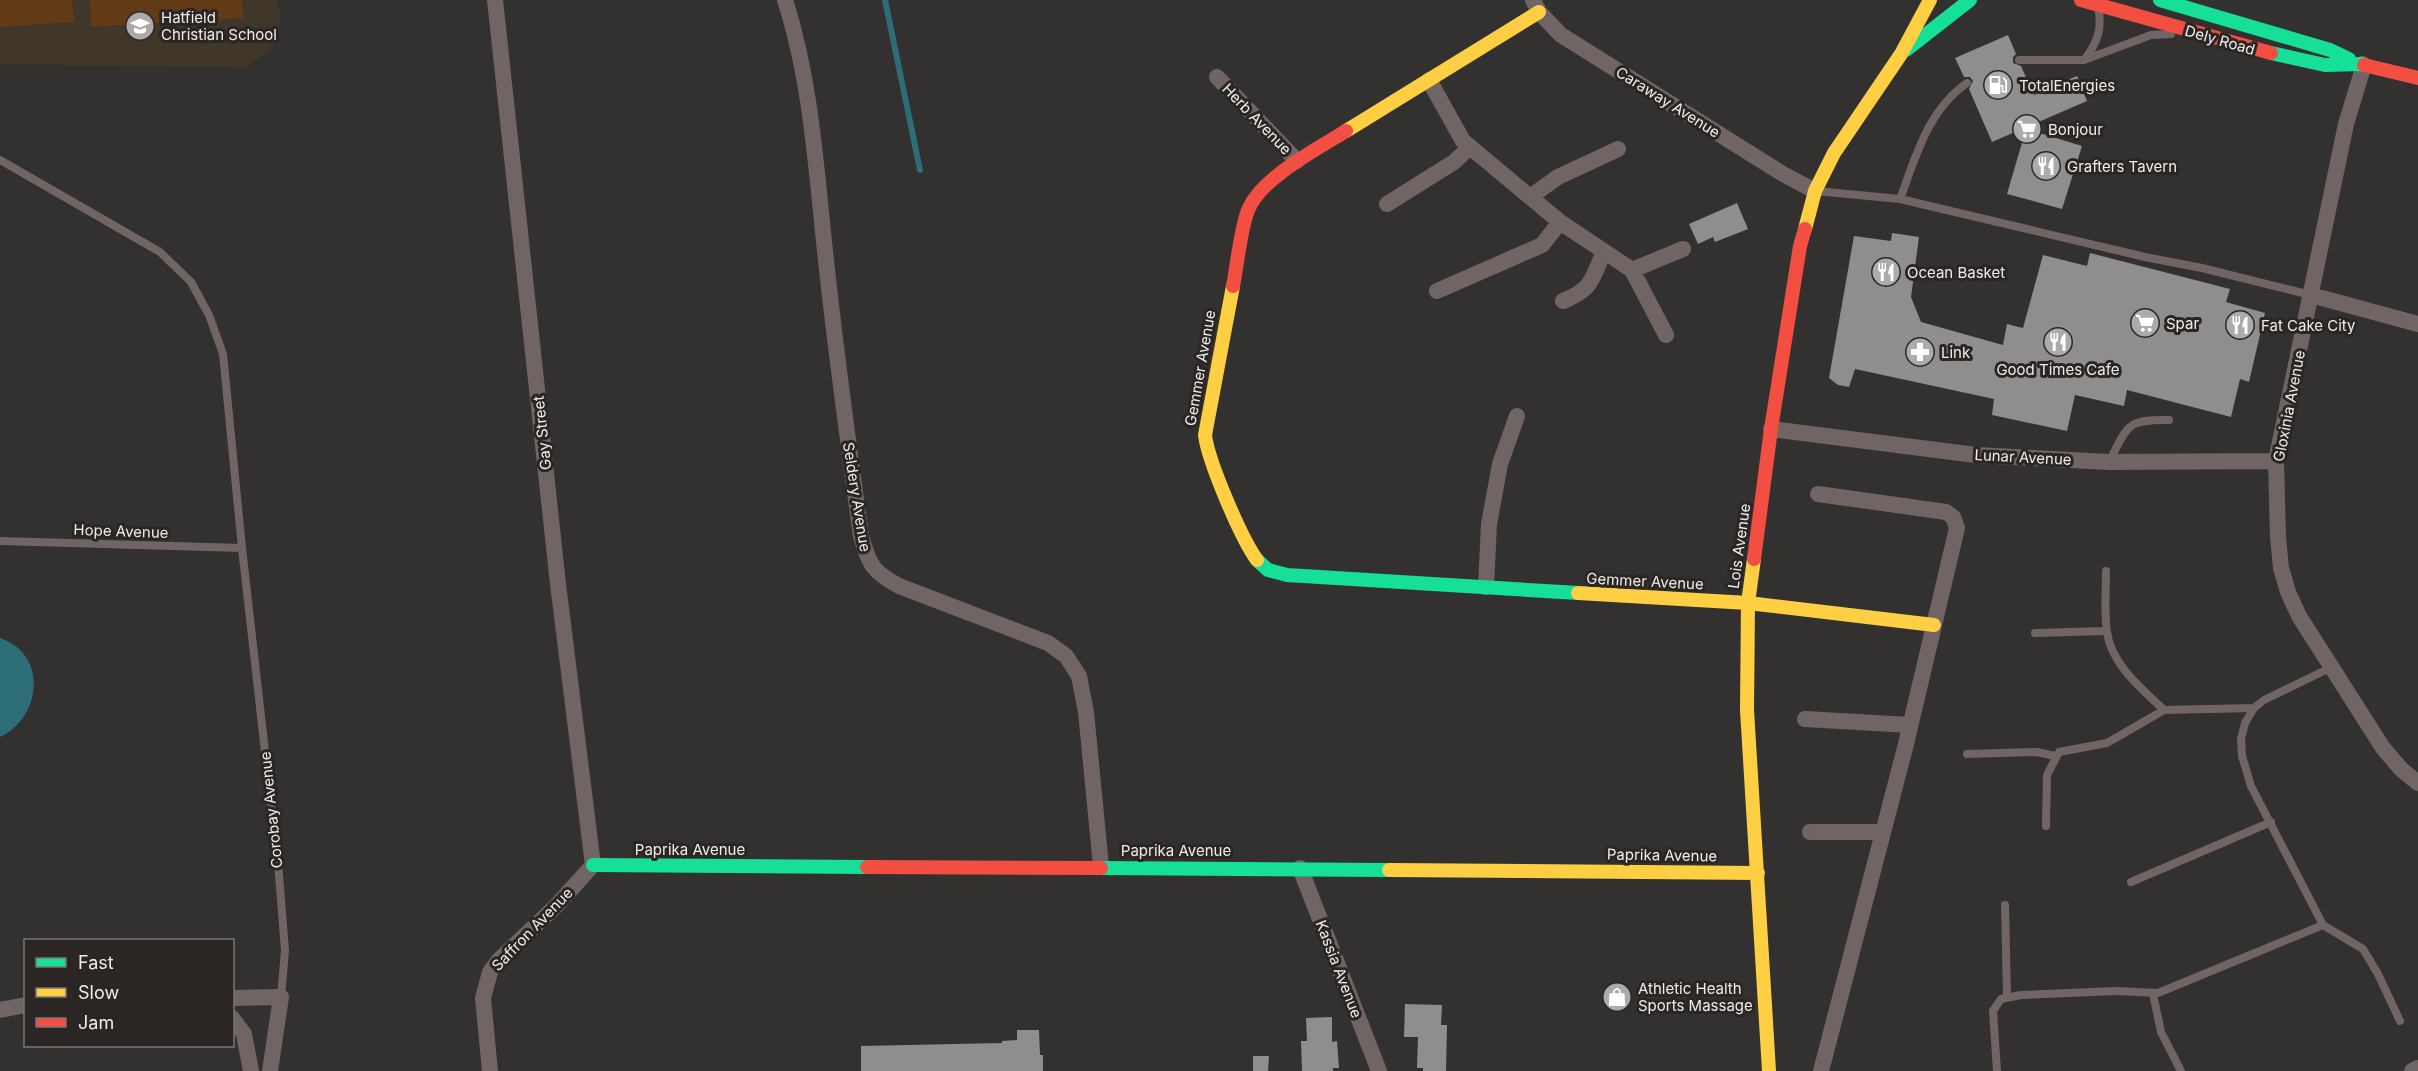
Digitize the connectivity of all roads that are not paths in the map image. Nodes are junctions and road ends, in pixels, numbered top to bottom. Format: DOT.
graph roads {
  1 [pos="495,0"];
  2 [pos="785,0"];
  3 [pos="1930,0"];
  4 [pos="1970,0"];
  5 [pos="2081,0"];
  6 [pos="2160,0"];
  7 [pos="1536,6"];
  8 [pos="2097,6"];
  9 [pos="2219,40"];
  10 [pos="1901,54"];
  11 [pos="2019,60"];
  12 [pos="2084,60"];
  13 [pos="2363,65"];
  14 [pos="1216,77"];
  15 [pos="2418,78"];
  16 [pos="1428,80"];
  17 [pos="1966,83"];
  18 [pos="1470,147"];
  19 [pos="1618,149"];
  20 [pos="0,160"];
  21 [pos="1297,162"];
  22 [pos="1815,191"];
  23 [pos="1530,197"];
  24 [pos="1900,199"];
  25 [pos="1387,204"];
  26 [pos="1560,222"];
  27 [pos="1683,249"];
  28 [pos="1605,252"];
  29 [pos="1632,270"];
  30 [pos="1437,291"];
  31 [pos="2312,295"];
  32 [pos="1563,302"];
  33 [pos="2418,324"];
  34 [pos="1666,335"];
  35 [pos="1517,416"];
  36 [pos="2169,420"];
  37 [pos="1771,429"];
  38 [pos="2276,461"];
  39 [pos="2109,462"];
  40 [pos="1818,494"];
  41 [pos="0,541"];
  42 [pos="242,548"];
  43 [pos="2106,571"];
  44 [pos="1486,587"];
  45 [pos="1748,603"];
  46 [pos="1934,625"];
  47 [pos="2106,631"];
  48 [pos="2035,633"];
  49 [pos="2332,667"];
  50 [pos="2254,708"];
  51 [pos="2164,710"];
  52 [pos="1805,719"];
  53 [pos="1910,725"];
  54 [pos="1967,754"];
  55 [pos="2055,756"];
  56 [pos="2418,783"];
  57 [pos="2271,822"];
  58 [pos="2046,826"];
  59 [pos="1810,832"];
  60 [pos="1883,832"];
  61 [pos="593,865"];
  62 [pos="1101,866"];
  63 [pos="1300,868"];
  64 [pos="1758,873"];
  65 [pos="2131,882"];
  66 [pos="2005,905"];
  67 [pos="2323,925"];
  68 [pos="2153,994"];
  69 [pos="2007,996"];
  70 [pos="281,997"];
  71 [pos="234,998"];
  72 [pos="24,1005"];
  73 [pos="0,1010"];
  74 [pos="234,1021"];
  75 [pos="2400,1021"];
  76 [pos="2418,1068"];
  77 [pos="251,1071"];
  78 [pos="270,1071"];
  79 [pos="490,1071"];
  80 [pos="1379,1071"];
  81 [pos="1769,1071"];
  82 [pos="1821,1071"];
  83 [pos="1997,1071"];
  84 [pos="2181,1071"];
  85 [pos="2412,1071"];
  1 -- 61 [label="street, Gay Street"];
  2 -- 62 [label="street, Seldery Avenue"];
  3 -- 10 [label="street, Lois Avenue"];
  4 -- 10 [label="street, Lois Avenue"];
  5 -- 8 [label="street, Dely Road"];
  6 -- 13 [label="street, Dely Road"];
  7 -- 16 [label="street, Gemmer Avenue"];
  7 -- 22 [label="street, Caraway Avenue"];
  8 -- 9 [label="street, Dely Road"];
  8 -- 12 [label="lane"];
  9 -- 12 [label="lane"];
  9 -- 13 [label="street, Dely Road"];
  10 -- 22 [label="street, Lois Avenue"];
  11 -- 12 [label="lane"];
  13 -- 15 [label="street, Dely Road"];
  13 -- 31 [label="street, Gloxinia Avenue"];
  14 -- 21 [label="street, Herb Avenue"];
  16 -- 18 [label="street"];
  16 -- 21 [label="street, Gemmer Avenue"];
  17 -- 24 [label="lane"];
  18 -- 23 [label="street"];
  18 -- 25 [label="street"];
  19 -- 23 [label="street"];
  20 -- 42 [label="lane, Corobay Avenue"];
  21 -- 44 [label="street, Gemmer Avenue"];
  22 -- 24 [label="lane"];
  22 -- 37 [label="street, Lois Avenue"];
  23 -- 26 [label="street"];
  24 -- 31 [label="lane"];
  26 -- 28 [label="street"];
  26 -- 30 [label="street"];
  27 -- 29 [label="street"];
  28 -- 29 [label="street"];
  28 -- 32 [label="street"];
  29 -- 34 [label="street"];
  31 -- 33 [label="street"];
  31 -- 38 [label="street, Gloxinia Avenue"];
  35 -- 44 [label="street"];
  36 -- 39 [label="lane"];
  37 -- 39 [label="street, Lunar Avenue"];
  37 -- 45 [label="street, Lois Avenue"];
  38 -- 39 [label="street, Lunar Avenue"];
  38 -- 49 [label="street, Gloxinia Avenue"];
  40 -- 46 [label="street"];
  41 -- 42 [label="lane, Hope Avenue"];
  42 -- 70 [label="lane, Corobay Avenue"];
  43 -- 47 [label="lane"];
  44 -- 45 [label="street, Gemmer Avenue"];
  45 -- 46 [label="street, Gemmer Avenue"];
  45 -- 64 [label="street, Lois Avenue"];
  46 -- 53 [label="street"];
  47 -- 48 [label="lane"];
  47 -- 51 [label="lane"];
  49 -- 50 [label="lane"];
  49 -- 56 [label="street, Gloxinia Avenue"];
  50 -- 51 [label="lane"];
  50 -- 57 [label="lane"];
  51 -- 55 [label="lane"];
  52 -- 53 [label="street"];
  53 -- 60 [label="street"];
  54 -- 55 [label="lane"];
  55 -- 58 [label="lane"];
  57 -- 65 [label="lane"];
  57 -- 67 [label="lane"];
  59 -- 60 [label="street"];
  60 -- 82 [label="street"];
  61 -- 62 [label="street, Paprika Avenue"];
  61 -- 79 [label="street, Saffron Avenue"];
  62 -- 63 [label="street, Paprika Avenue"];
  63 -- 64 [label="street, Paprika Avenue"];
  63 -- 80 [label="street, Kassia Avenue"];
  64 -- 81 [label="street, Lois Avenue"];
  66 -- 69 [label="lane"];
  67 -- 68 [label="lane"];
  67 -- 75 [label="lane"];
  68 -- 69 [label="lane"];
  68 -- 84 [label="lane"];
  69 -- 83 [label="lane"];
  70 -- 71 [label="street"];
  70 -- 78 [label="street, Corobay Avenue"];
  72 -- 73 [label="street"];
  74 -- 77 [label="street"];
  76 -- 85 [label="street"];
}
